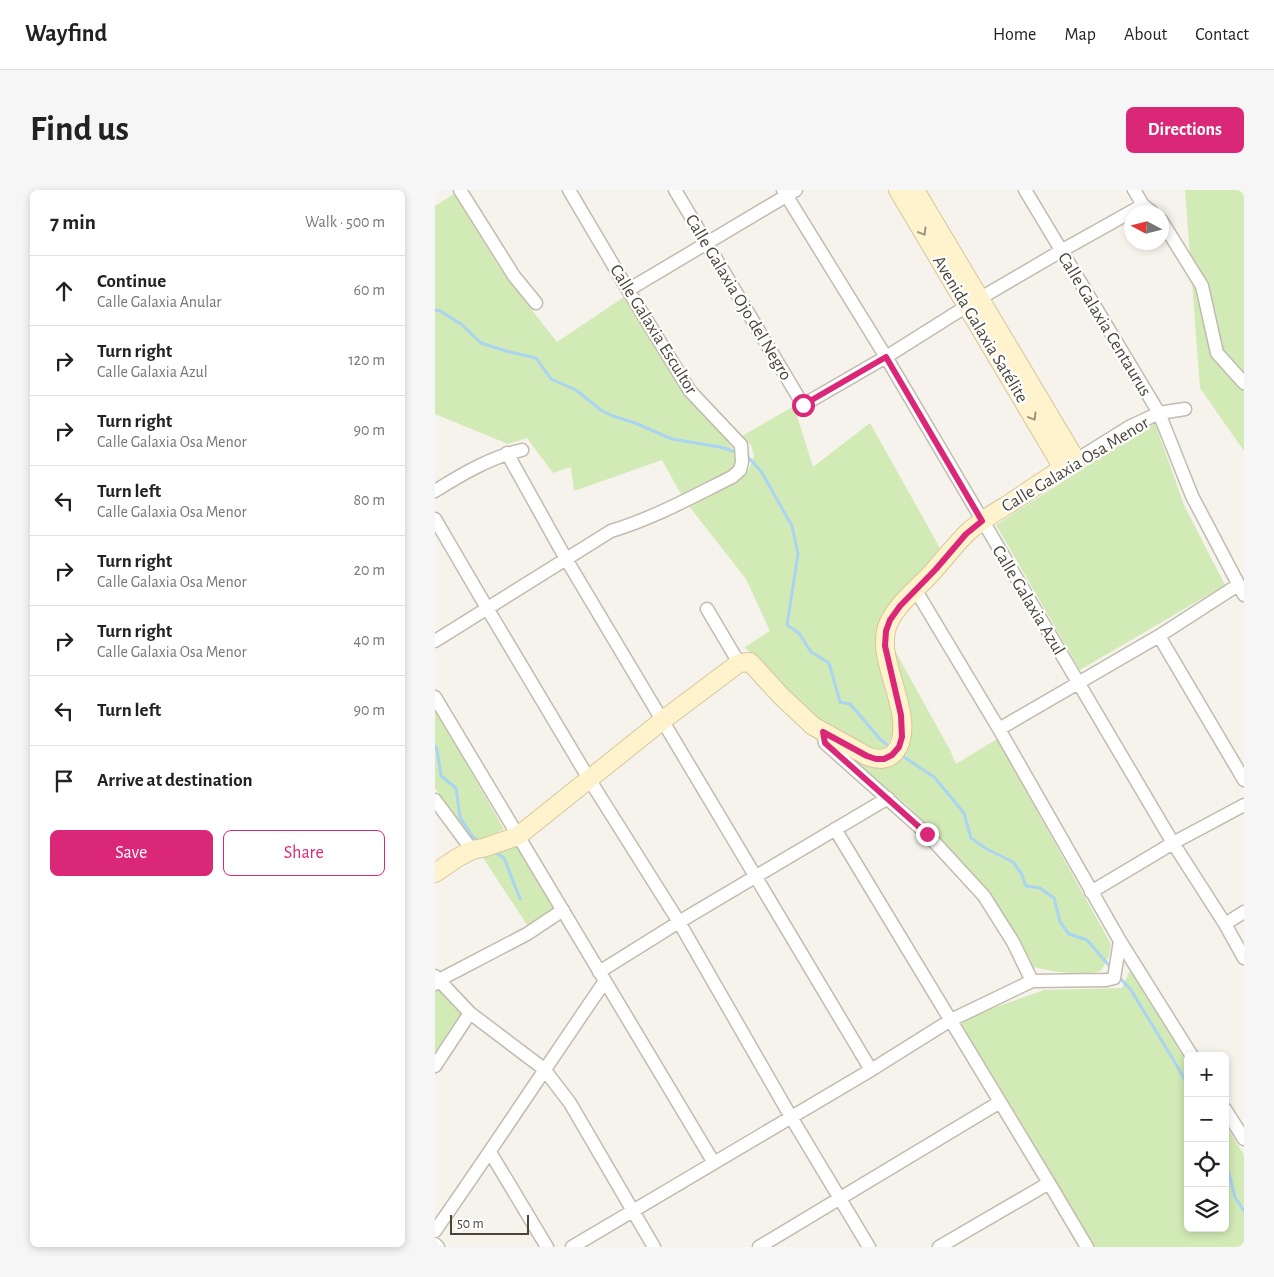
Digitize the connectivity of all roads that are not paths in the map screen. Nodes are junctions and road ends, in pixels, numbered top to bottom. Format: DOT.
graph roads {
  1 [pos="460,190"];
  2 [pos="569,190"];
  3 [pos="675,190"];
  4 [pos="898,190"];
  5 [pos="915,190"];
  6 [pos="1025,190"];
  7 [pos="1134,190"];
  8 [pos="789,192"];
  9 [pos="1145,205"];
  10 [pos="1124,221"];
  11 [pos="1169,233"];
  12 [pos="707,244"];
  13 [pos="1061,251"];
  14 [pos="628,290"];
  15 [pos="536,303"];
  16 [pos="974,303"];
  17 [pos="886,357"];
  18 [pos="1244,383"];
  19 [pos="1185,409"];
  20 [pos="1159,413"];
  21 [pos="522,450"];
  22 [pos="507,453"];
  23 [pos="1070,464"];
  24 [pos="435,491"];
  25 [pos="435,519"];
  26 [pos="982,521"];
  27 [pos="566,559"];
  28 [pos="915,589"];
  29 [pos="1241,590"];
  30 [pos="487,608"];
  31 [pos="707,609"];
  32 [pos="1159,636"];
  33 [pos="435,641"];
  34 [pos="739,663"];
  35 [pos="1078,683"];
  36 [pos="435,697"];
  37 [pos="663,720"];
  38 [pos="999,729"];
  39 [pos="823,732"];
  40 [pos="589,779"];
  41 [pos="1244,780"];
  42 [pos="888,798"];
  43 [pos="435,800"];
  44 [pos="1244,805"];
  45 [pos="835,829"];
  46 [pos="518,836"];
  47 [pos="1173,843"];
  48 [pos="472,850"];
  49 [pos="435,874"];
  50 [pos="756,876"];
  51 [pos="1091,892"];
  52 [pos="563,910"];
  53 [pos="1244,912"];
  54 [pos="679,922"];
  55 [pos="1225,924"];
  56 [pos="1120,941"];
  57 [pos="1244,958"];
  58 [pos="602,976"];
  59 [pos="436,980"];
  60 [pos="1032,981"];
  61 [pos="470,1013"];
  62 [pos="951,1020"];
  63 [pos="1189,1052"];
  64 [pos="435,1066"];
  65 [pos="544,1069"];
  66 [pos="871,1070"];
  67 [pos="1000,1102"];
  68 [pos="1229,1115"];
  69 [pos="791,1117"];
  70 [pos="1243,1134"];
  71 [pos="490,1152"];
  72 [pos="714,1163"];
  73 [pos="1049,1183"];
  74 [pos="839,1198"];
  75 [pos="633,1211"];
  76 [pos="435,1231"];
  77 [pos="435,1244"];
  78 [pos="438,1247"];
  79 [pos="547,1247"];
  80 [pos="571,1247"];
  81 [pos="654,1247"];
  82 [pos="759,1247"];
  83 [pos="869,1247"];
  84 [pos="939,1247"];
  85 [pos="1087,1247"];
  1 -- 15 [label="street"];
  2 -- 14 [label="street, Calle Galaxia Escultor"];
  3 -- 12 [label="street, Calle Galaxia Ojo del Negro"];
  4 -- 16 [label="street, Avenida Galaxia Satélite, one-way"];
  5 -- 16 [label="street, Avenida Galaxia Satélite"];
  6 -- 13 [label="street, Calle Galaxia Centaurus"];
  7 -- 9 [label="street"];
  8 -- 12 [label="street"];
  8 -- 17 [label="street, Calle Galaxia Azul"];
  10 -- 13 [label="street"];
  11 -- 18 [label="street"];
  12 -- 14 [label="street"];
  12 -- 17 [label="street, Calle Galaxia Ojo del Negro"];
  13 -- 16 [label="street"];
  13 -- 20 [label="street, Calle Galaxia Centaurus"];
  14 -- 27 [label="street, Calle Galaxia Escultor"];
  16 -- 17 [label="street"];
  16 -- 23 [label="street, Avenida Galaxia Satélite"];
  17 -- 26 [label="street, Calle Galaxia Azul"];
  19 -- 20 [label="street, Calle Galaxia Osa Menor"];
  20 -- 23 [label="street, Calle Galaxia Osa Menor"];
  20 -- 29 [label="street, Calle Galaxia Centaurus"];
  21 -- 22 [label="street"];
  22 -- 24 [label="street"];
  22 -- 27 [label="street"];
  23 -- 26 [label="street, Calle Galaxia Osa Menor"];
  25 -- 30 [label="street"];
  26 -- 28 [label="street, Calle Galaxia Osa Menor"];
  26 -- 35 [label="street, Calle Galaxia Azul"];
  27 -- 30 [label="street"];
  27 -- 37 [label="street"];
  28 -- 38 [label="street"];
  28 -- 39 [label="street, Calle Galaxia Osa Menor"];
  29 -- 32 [label="street"];
  30 -- 33 [label="street"];
  30 -- 40 [label="street"];
  31 -- 34 [label="street"];
  32 -- 35 [label="street"];
  32 -- 41 [label="street"];
  34 -- 37 [label="street"];
  34 -- 39 [label="street, Calle Galaxia Osa Menor"];
  35 -- 38 [label="street"];
  35 -- 47 [label="street, Calle Galaxia Azul"];
  36 -- 46 [label="street"];
  37 -- 40 [label="street"];
  37 -- 50 [label="street"];
  38 -- 51 [label="street"];
  39 -- 42 [label="street"];
  40 -- 46 [label="street"];
  40 -- 54 [label="street"];
  42 -- 45 [label="street"];
  42 -- 60 [label="street"];
  43 -- 48 [label="street"];
  44 -- 47 [label="street"];
  45 -- 50 [label="street"];
  45 -- 62 [label="street"];
  46 -- 48 [label="street"];
  46 -- 52 [label="street"];
  47 -- 51 [label="street"];
  47 -- 55 [label="street, Calle Galaxia Azul"];
  48 -- 49 [label="street"];
  50 -- 54 [label="street"];
  50 -- 66 [label="street"];
  51 -- 56 [label="street"];
  52 -- 58 [label="street"];
  52 -- 59 [label="street"];
  53 -- 55 [label="street"];
  54 -- 58 [label="street"];
  54 -- 69 [label="street"];
  55 -- 57 [label="street, Calle Galaxia Azul"];
  56 -- 60 [label="street"];
  56 -- 63 [label="street"];
  58 -- 65 [label="street"];
  58 -- 72 [label="street"];
  59 -- 61 [label="street"];
  60 -- 62 [label="street"];
  61 -- 64 [label="street"];
  61 -- 65 [label="street"];
  62 -- 66 [label="street"];
  62 -- 67 [label="street"];
  65 -- 71 [label="street"];
  65 -- 75 [label="street"];
  66 -- 69 [label="street"];
  67 -- 73 [label="street"];
  67 -- 74 [label="street"];
  68 -- 70 [label="street"];
  69 -- 72 [label="street"];
  69 -- 74 [label="street"];
  71 -- 76 [label="street"];
  71 -- 79 [label="street"];
  72 -- 75 [label="street"];
  73 -- 84 [label="street"];
  73 -- 85 [label="street"];
  74 -- 82 [label="street"];
  74 -- 83 [label="street"];
  75 -- 80 [label="street"];
  75 -- 81 [label="street"];
  77 -- 78 [label="street"];
}
